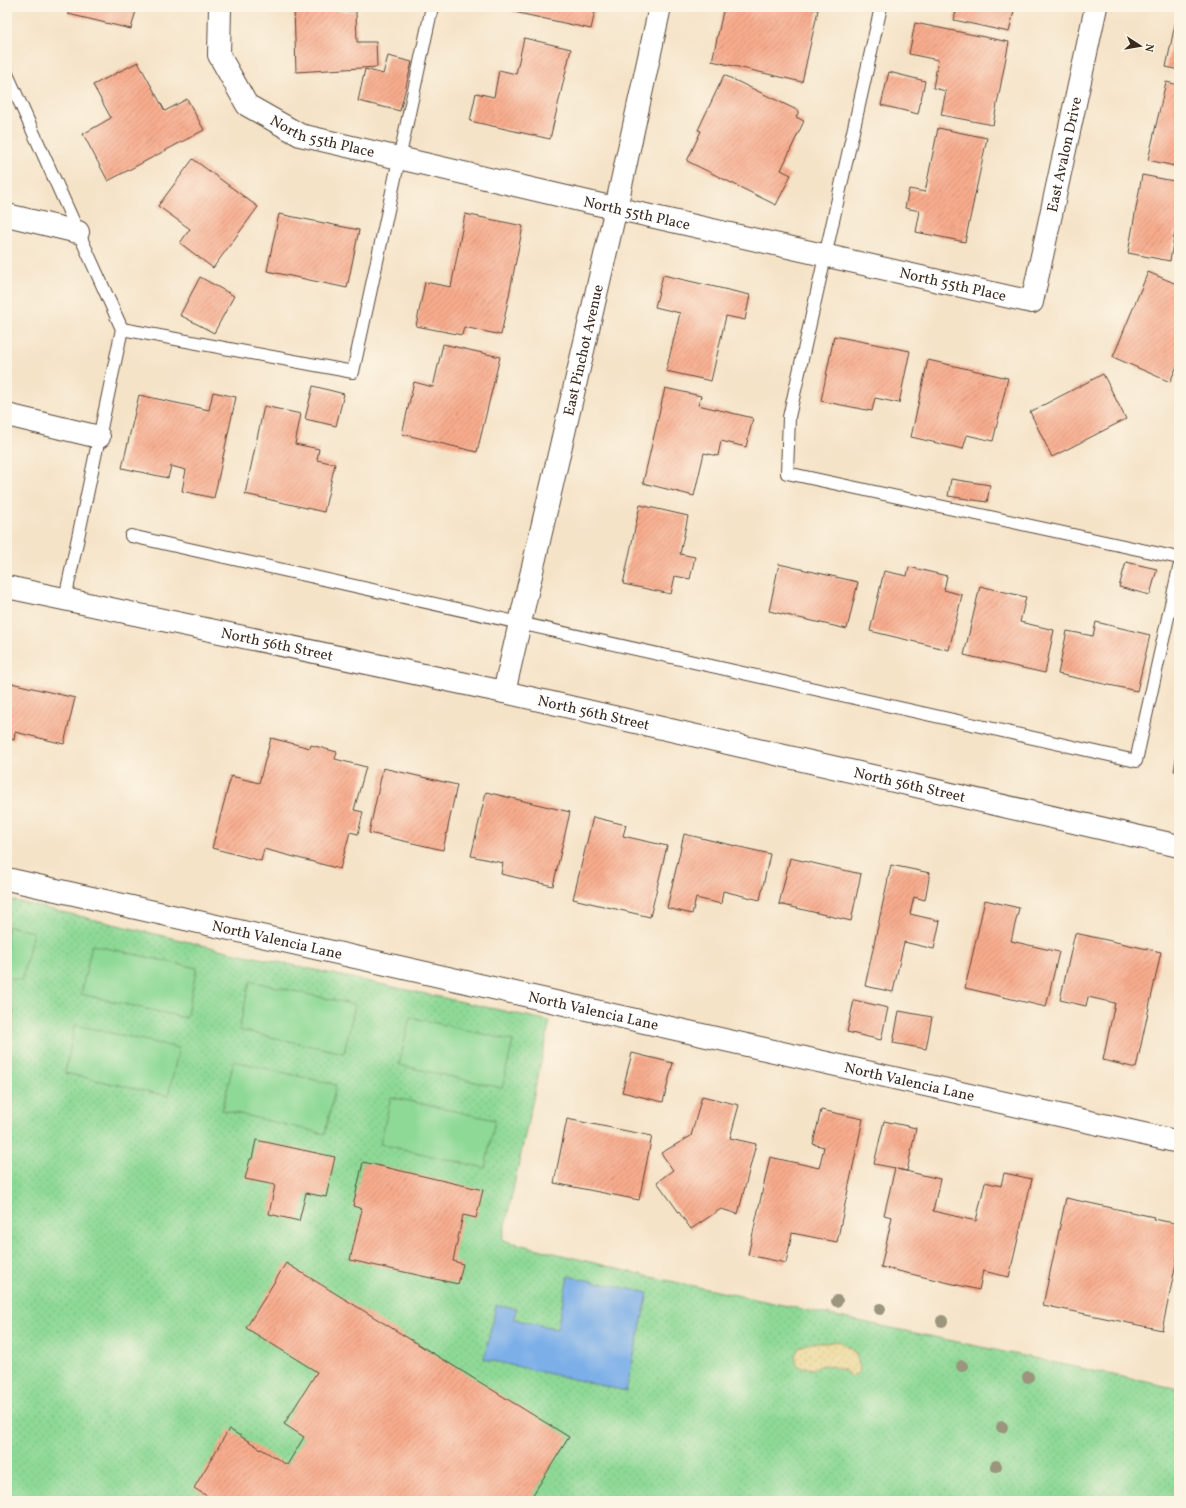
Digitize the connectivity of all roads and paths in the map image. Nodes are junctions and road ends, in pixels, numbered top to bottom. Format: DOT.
graph roads {
  1 [pos="220,7"];
  2 [pos="432,7"];
  3 [pos="660,7"];
  4 [pos="881,7"];
  5 [pos="1096,7"];
  6 [pos="7,74"];
  7 [pos="398,158"];
  8 [pos="616,208"];
  9 [pos="7,214"];
  10 [pos="78,232"];
  11 [pos="826,255"];
  12 [pos="1032,302"];
  13 [pos="122,329"];
  14 [pos="7,415"];
  15 [pos="99,437"];
  16 [pos="131,536"];
  17 [pos="1179,558"];
  18 [pos="1179,568"];
  19 [pos="7,587"];
  20 [pos="65,599"];
  21 [pos="520,624"];
  22 [pos="504,692"];
  23 [pos="1179,846"];
  24 [pos="7,879"];
  25 [pos="1179,1142"];
  1 -- 7 [label="street, North 55th Place"];
  2 -- 7 [label="lane"];
  3 -- 8 [label="street, East Pinchot Avenue"];
  4 -- 11 [label="lane"];
  5 -- 12 [label="street, East Avalon Drive"];
  6 -- 10 [label="lane"];
  7 -- 8 [label="street, North 55th Place"];
  7 -- 13 [label="lane"];
  8 -- 11 [label="street, North 55th Place"];
  8 -- 21 [label="street, East Pinchot Avenue"];
  9 -- 10 [label="street"];
  10 -- 13 [label="lane"];
  11 -- 12 [label="street, North 55th Place"];
  11 -- 17 [label="lane"];
  13 -- 15 [label="lane"];
  14 -- 15 [label="street"];
  15 -- 20 [label="lane"];
  16 -- 21 [label="lane"];
  18 -- 21 [label="lane"];
  19 -- 20 [label="street, North 56th Street"];
  20 -- 22 [label="street, North 56th Street"];
  21 -- 22 [label="street, East Pinchot Avenue"];
  22 -- 23 [label="street, North 56th Street"];
  24 -- 25 [label="street, North Valencia Lane"];
}
